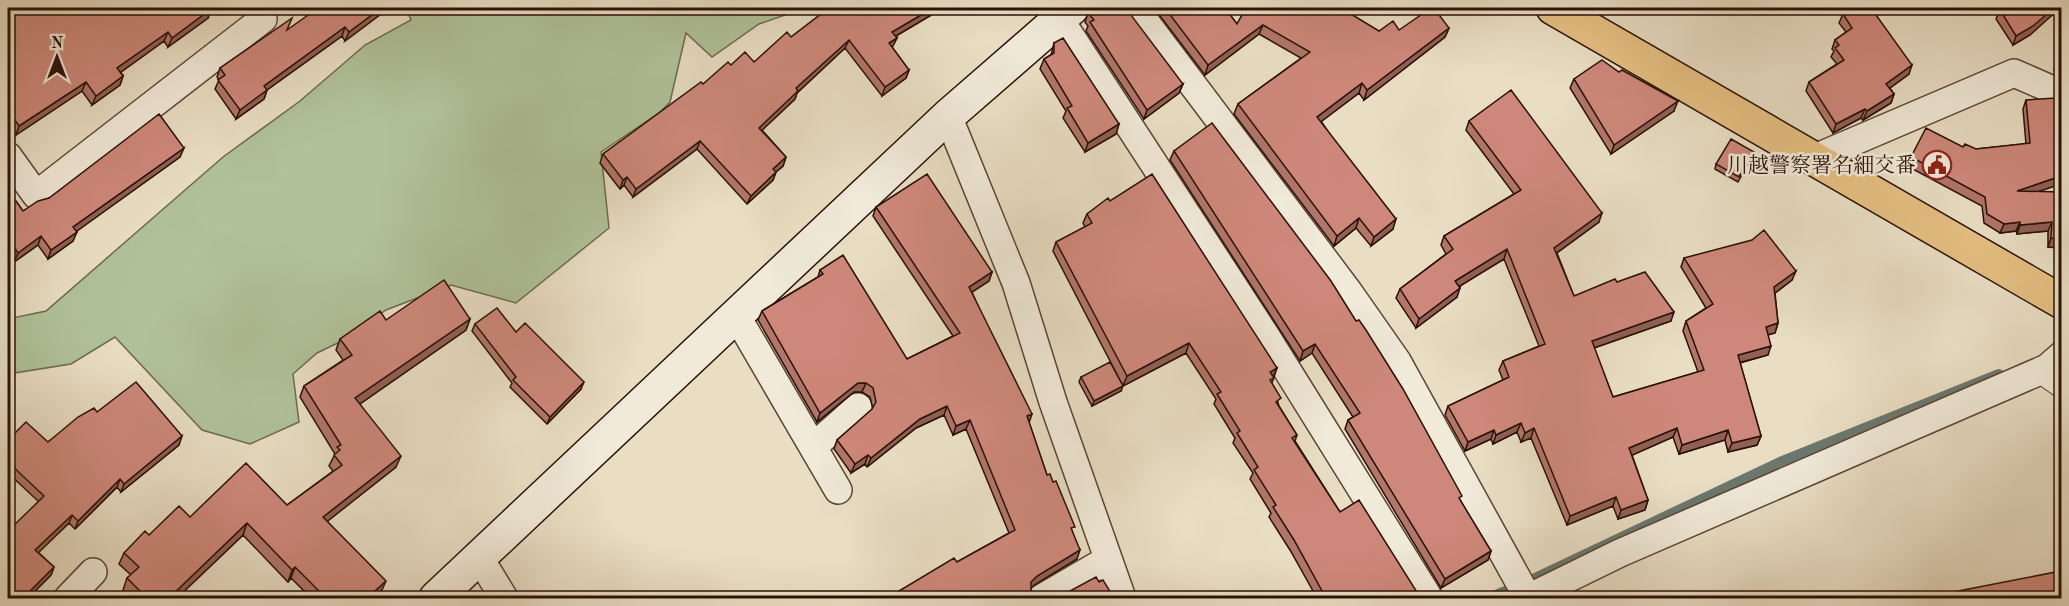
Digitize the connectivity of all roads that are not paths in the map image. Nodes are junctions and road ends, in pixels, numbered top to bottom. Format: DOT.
graph roads {
  1 [pos="261,8"];
  2 [pos="1135,8"];
  3 [pos="1553,8"];
  4 [pos="1065,13"];
  5 [pos="2061,94"];
  6 [pos="948,116"];
  7 [pos="8,156"];
  8 [pos="1815,158"];
  9 [pos="2061,302"];
  10 [pos="736,315"];
  11 [pos="2061,355"];
  12 [pos="2035,373"];
  13 [pos="2061,392"];
  14 [pos="858,407"];
  15 [pos="813,447"];
  16 [pos="838,490"];
  17 [pos="478,557"];
  18 [pos="1107,560"];
  19 [pos="93,572"];
  20 [pos="68,598"];
  21 [pos="436,598"];
  22 [pos="504,598"];
  23 [pos="1042,598"];
  24 [pos="1122,598"];
  25 [pos="1429,598"];
  26 [pos="1528,598"];
  1 -- 7 [label="street"];
  2 -- 26 [label="street"];
  3 -- 8 [label="main road"];
  4 -- 6 [label="street"];
  4 -- 25 [label="street"];
  5 -- 8 [label="street"];
  6 -- 10 [label="street"];
  6 -- 18 [label="street"];
  8 -- 9 [label="main road"];
  10 -- 15 [label="street"];
  10 -- 17 [label="street"];
  11 -- 12 [label="street"];
  12 -- 13 [label="lane"];
  12 -- 26 [label="street"];
  14 -- 15 [label="street"];
  15 -- 16 [label="street"];
  17 -- 21 [label="street"];
  17 -- 22 [label="street"];
  18 -- 23 [label="street"];
  18 -- 24 [label="street"];
  19 -- 20 [label="street"];
}
